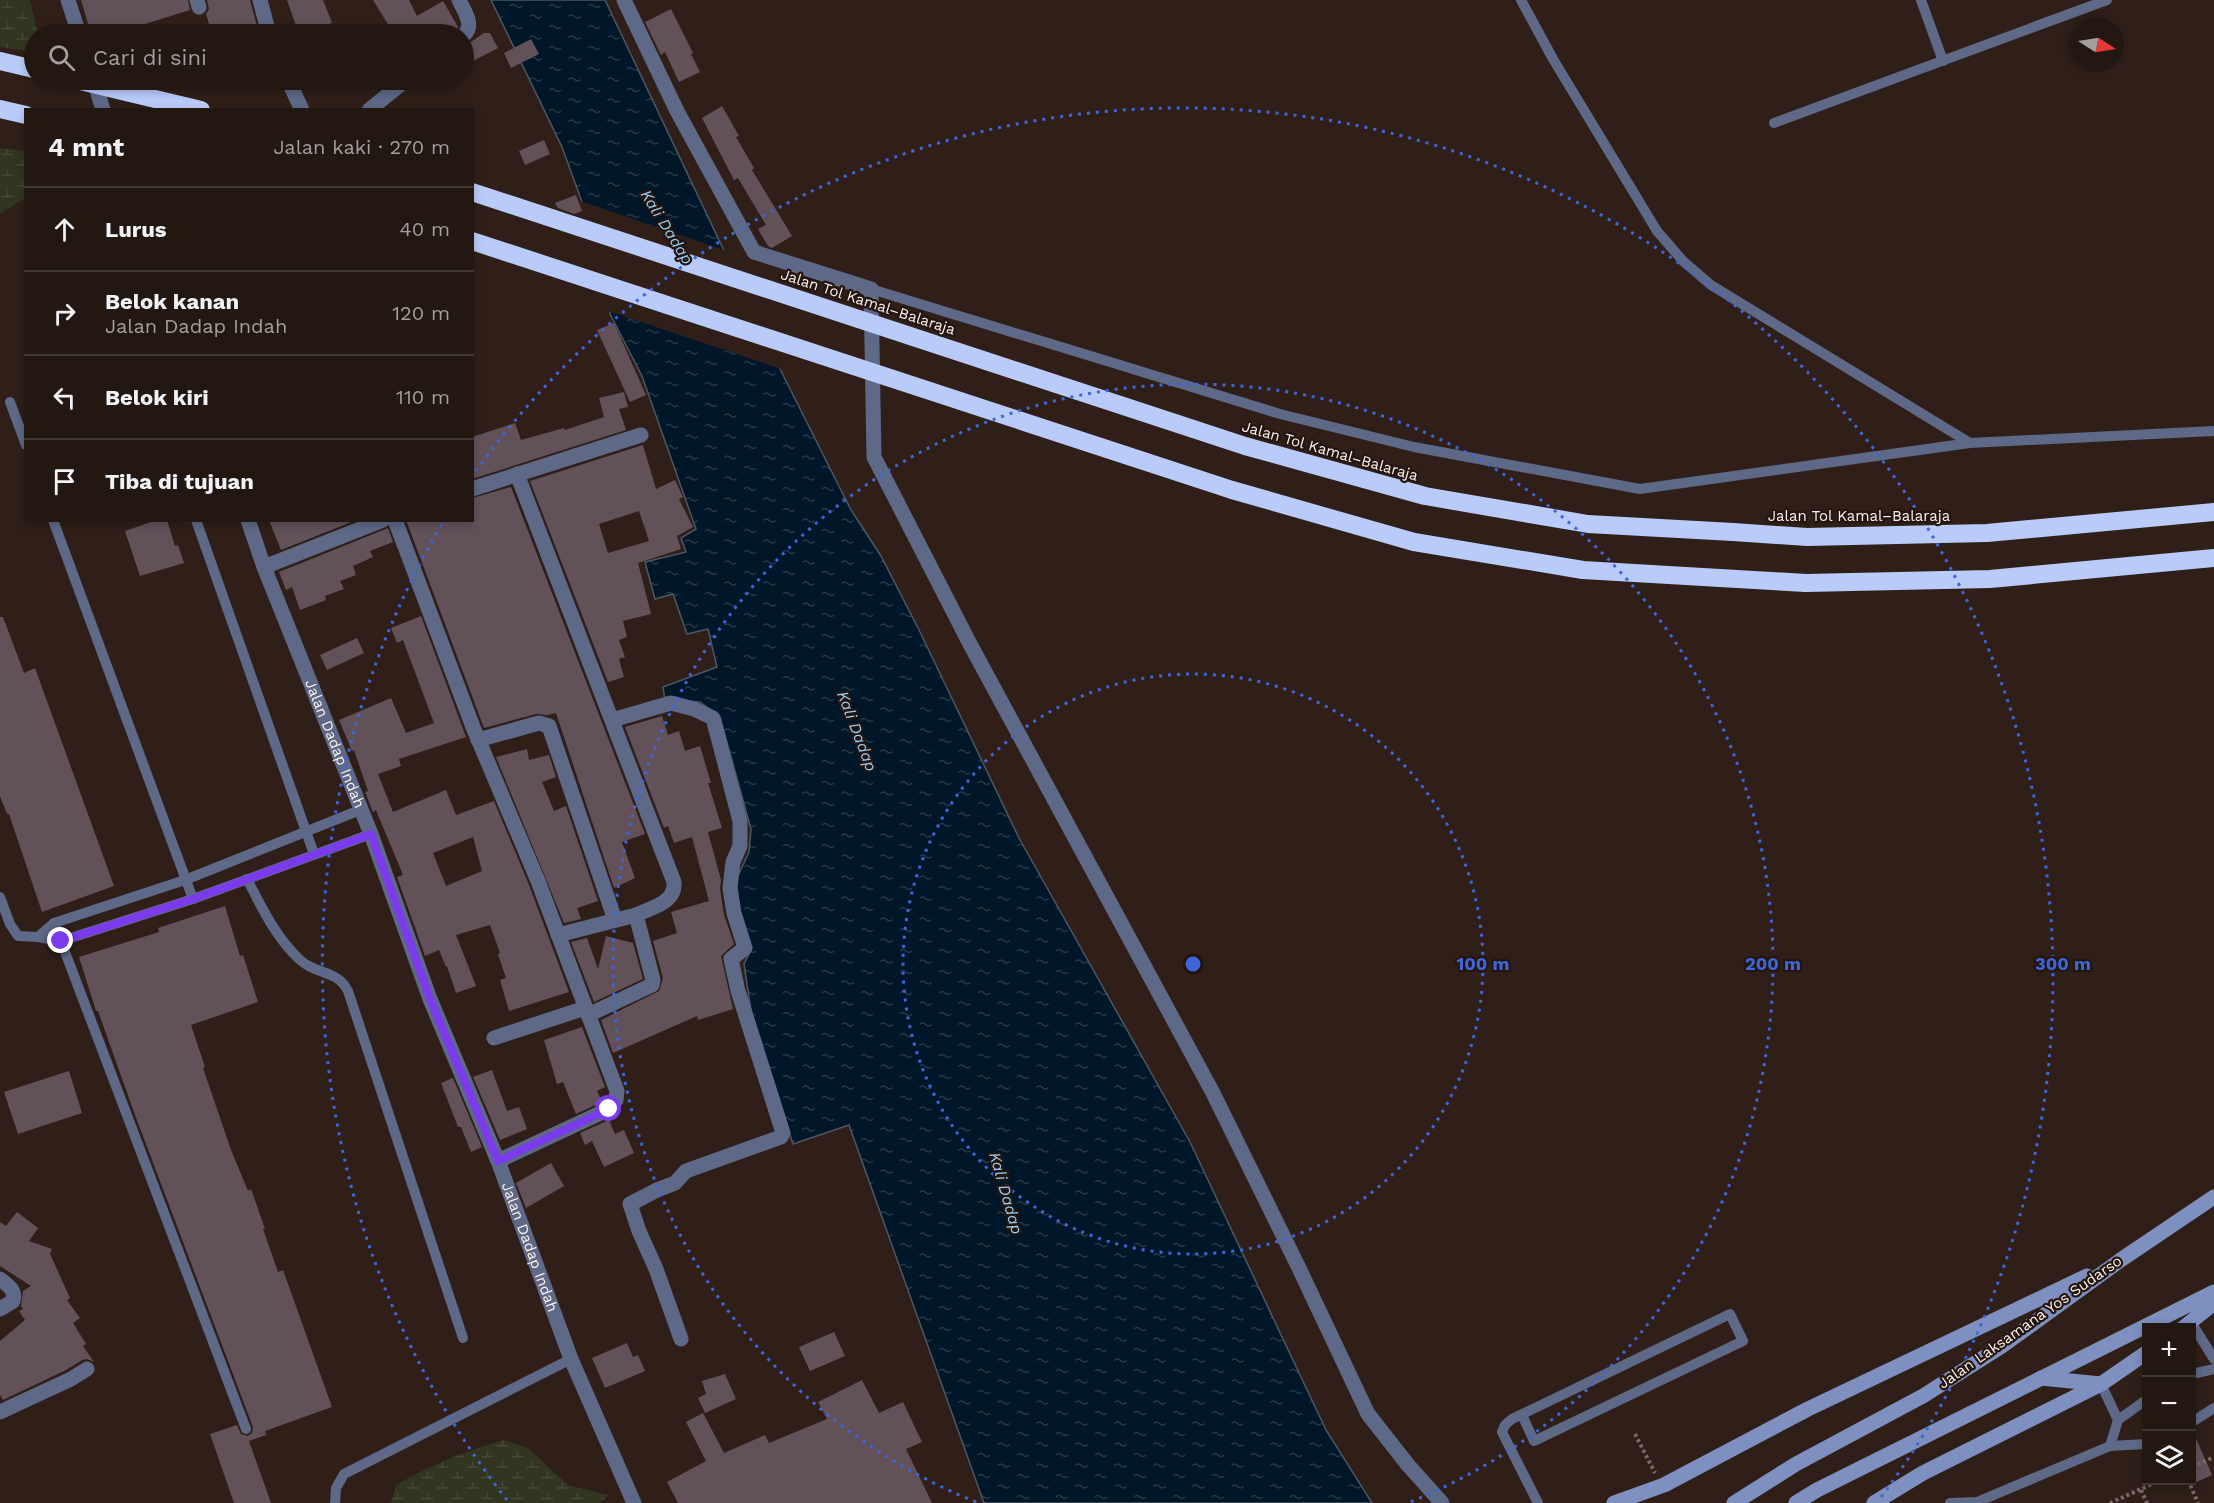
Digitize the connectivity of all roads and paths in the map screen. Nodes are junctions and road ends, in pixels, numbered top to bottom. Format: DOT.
graph roads {
  1 [pos="68,0"];
  2 [pos="260,0"];
  3 [pos="459,0"];
  4 [pos="624,0"];
  5 [pos="1521,0"];
  6 [pos="1921,0"];
  7 [pos="2107,0"];
  8 [pos="76,24"];
  9 [pos="266,24"];
  10 [pos="470,24"];
  11 [pos="0,61"];
  12 [pos="1943,61"];
  13 [pos="24,67"];
  14 [pos="97,90"];
  15 [pos="118,90"];
  16 [pos="293,90"];
  17 [pos="394,90"];
  18 [pos="102,108"];
  19 [pos="193,108"];
  20 [pos="301,108"];
  21 [pos="371,108"];
  22 [pos="0,109"];
  23 [pos="24,115"];
  24 [pos="1774,123"];
  25 [pos="474,193"];
  26 [pos="474,242"];
  27 [pos="872,288"];
  28 [pos="10,402"];
  29 [pos="2214,431"];
  30 [pos="641,435"];
  31 [pos="24,440"];
  32 [pos="1970,443"];
  33 [pos="517,474"];
  34 [pos="474,488"];
  35 [pos="2214,512"];
  36 [pos="54,522"];
  37 [pos="197,522"];
  38 [pos="249,522"];
  39 [pos="378,522"];
  40 [pos="395,522"];
  41 [pos="2214,558"];
  42 [pos="264,567"];
  43 [pos="612,720"];
  44 [pos="478,740"];
  45 [pos="360,810"];
  46 [pos="304,831"];
  47 [pos="371,834"];
  48 [pos="314,854"];
  49 [pos="247,879"];
  50 [pos="185,880"];
  51 [pos="0,897"];
  52 [pos="193,899"];
  53 [pos="636,915"];
  54 [pos="615,920"];
  55 [pos="54,923"];
  56 [pos="558,935"];
  57 [pos="38,937"];
  58 [pos="61,941"];
  59 [pos="587,1012"];
  60 [pos="494,1038"];
  61 [pos="498,1161"];
  62 [pos="2214,1197"];
  63 [pos="2122,1259"];
  64 [pos="0,1279"];
  65 [pos="2214,1292"];
  66 [pos="2214,1303"];
  67 [pos="0,1309"];
  68 [pos="2189,1323"];
  69 [pos="2196,1336"];
  70 [pos="462,1338"];
  71 [pos="681,1339"];
  72 [pos="2142,1356"];
  73 [pos="571,1359"];
  74 [pos="2214,1359"];
  75 [pos="87,1369"];
  76 [pos="2214,1369"];
  77 [pos="2196,1373"];
  78 [pos="2041,1378"];
  79 [pos="2101,1384"];
  80 [pos="2142,1403"];
  81 [pos="2214,1408"];
  82 [pos="0,1412"];
  83 [pos="1521,1415"];
  84 [pos="2196,1419"];
  85 [pos="2118,1420"];
  86 [pos="246,1429"];
  87 [pos="2142,1444"];
  88 [pos="2110,1446"];
  89 [pos="2214,1457"];
  90 [pos="2196,1465"];
  91 [pos="1664,1485"];
  92 [pos="2151,1485"];
  93 [pos="2190,1485"];
  94 [pos="2141,1490"];
  95 [pos="1977,1502"];
  96 [pos="335,1503"];
  97 [pos="634,1503"];
  98 [pos="1442,1503"];
  99 [pos="1538,1503"];
  100 [pos="1614,1503"];
  101 [pos="1643,1503"];
  102 [pos="1734,1503"];
  103 [pos="1796,1503"];
  104 [pos="1874,1503"];
  105 [pos="1950,1503"];
  106 [pos="2110,1503"];
  107 [pos="2146,1503"];
  108 [pos="2198,1503"];
  1 -- 8 [label="street"];
  2 -- 9 [label="street"];
  3 -- 10 [label="street"];
  4 -- 27 [label="street"];
  5 -- 32 [label="lane"];
  6 -- 12 [label="lane"];
  7 -- 12 [label="lane"];
  11 -- 13 [label="highway"];
  12 -- 24 [label="lane"];
  14 -- 18 [label="street"];
  15 -- 19 [label="highway, bridge"];
  16 -- 20 [label="street"];
  17 -- 21 [label="street"];
  22 -- 23 [label="highway"];
  25 -- 35 [label="highway, Jalan Tol Kamal–Balaraja, bridge"];
  26 -- 41 [label="highway, bridge"];
  27 -- 32 [label="lane"];
  27 -- 98 [label="street"];
  28 -- 31 [label="lane"];
  29 -- 32 [label="lane"];
  30 -- 33 [label="street"];
  33 -- 34 [label="street"];
  33 -- 43 [label="street"];
  36 -- 50 [label="lane"];
  37 -- 46 [label="lane"];
  38 -- 42 [label="street, Jalan Dadap Indah"];
  39 -- 42 [label="street"];
  40 -- 44 [label="street"];
  42 -- 45 [label="street, Jalan Dadap Indah"];
  43 -- 53 [label="street"];
  43 -- 71 [label="street"];
  44 -- 54 [label="street"];
  44 -- 56 [label="street"];
  45 -- 46 [label="lane"];
  45 -- 47 [label="street, Jalan Dadap Indah"];
  46 -- 48 [label="lane"];
  46 -- 50 [label="lane"];
  47 -- 48 [label="lane"];
  47 -- 61 [label="street, Jalan Dadap Indah"];
  48 -- 49 [label="lane"];
  49 -- 52 [label="lane"];
  49 -- 70 [label="lane"];
  50 -- 52 [label="lane"];
  50 -- 55 [label="lane"];
  51 -- 57 [label="lane"];
  52 -- 58 [label="lane"];
  53 -- 54 [label="street"];
  53 -- 59 [label="street"];
  54 -- 56 [label="street"];
  55 -- 57 [label="lane"];
  55 -- 58 [label="lane"];
  56 -- 59 [label="street"];
  57 -- 58 [label="lane"];
  58 -- 86 [label="lane"];
  59 -- 60 [label="street"];
  59 -- 61 [label="street"];
  61 -- 73 [label="street, Jalan Dadap Indah"];
  62 -- 63 [label="main road, Jalan Laksamana Yos Sudarso"];
  63 -- 91 [label="main road"];
  63 -- 102 [label="main road, Jalan Laksamana Yos Sudarso"];
  64 -- 67 [label="street"];
  65 -- 78 [label="main road"];
  66 -- 68 [label="main road"];
  69 -- 74 [label="lane"];
  72 -- 79 [label="main road"];
  73 -- 96 [label="lane"];
  73 -- 97 [label="street, Jalan Dadap Indah"];
  75 -- 82 [label="street"];
  76 -- 77 [label="lane"];
  78 -- 79 [label="main road"];
  78 -- 103 [label="main road"];
  79 -- 85 [label="lane"];
  79 -- 104 [label="main road"];
  80 -- 85 [label="lane"];
  81 -- 84 [label="lane"];
  83 -- 83 [label="lane"];
  83 -- 99 [label="lane"];
  85 -- 88 [label="lane"];
  87 -- 88 [label="lane"];
  88 -- 95 [label="lane"];
  89 -- 90 [label="path"];
  91 -- 100 [label="main road"];
  91 -- 101 [label="main road"];
  92 -- 94 [label="path"];
  93 -- 108 [label="path"];
  94 -- 106 [label="path"];
  94 -- 107 [label="path"];
  95 -- 105 [label="lane"];
}
